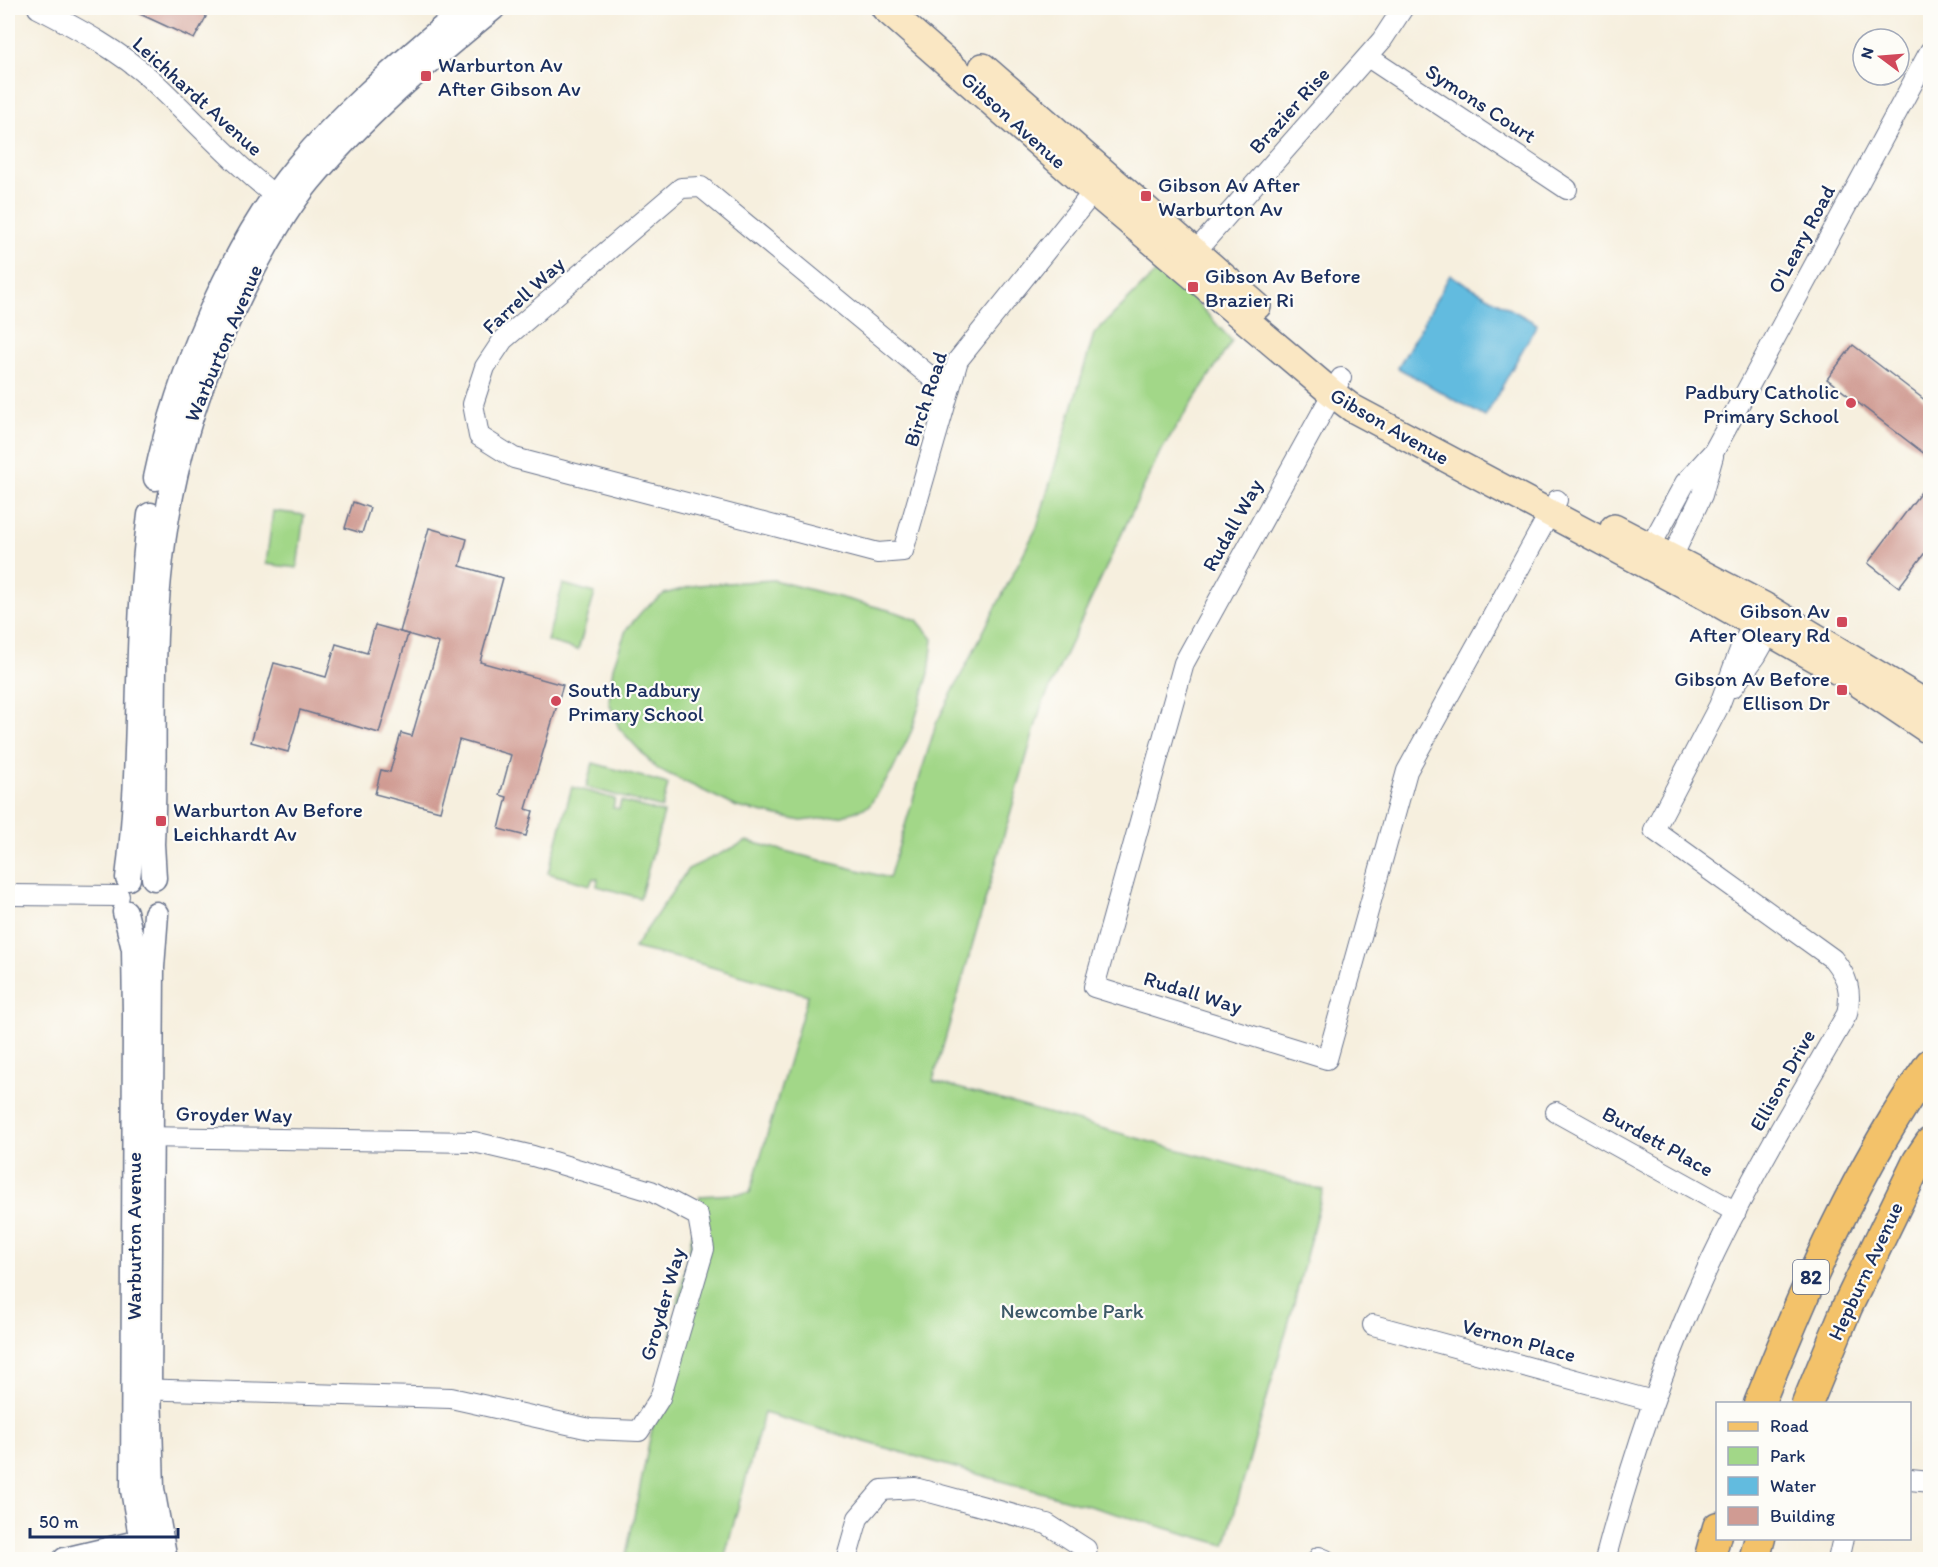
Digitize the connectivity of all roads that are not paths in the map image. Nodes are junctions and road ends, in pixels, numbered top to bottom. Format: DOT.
graph roads {
  1 [pos="38,8"];
  2 [pos="466,8"];
  3 [pos="493,8"];
  4 [pos="885,8"];
  5 [pos="914,8"];
  6 [pos="1403,8"];
  7 [pos="1930,51"];
  8 [pos="1368,57"];
  9 [pos="1100,183"];
  10 [pos="1567,189"];
  11 [pos="283,202"];
  12 [pos="1188,259"];
  13 [pos="1336,386"];
  14 [pos="949,392"];
  15 [pos="1553,507"];
  16 [pos="878,553"];
  17 [pos="1657,561"];
  18 [pos="1767,620"];
  19 [pos="1930,706"];
  20 [pos="1930,731"];
  21 [pos="154,878"];
  22 [pos="8,895"];
  23 [pos="124,895"];
  24 [pos="156,914"];
  25 [pos="1930,1064"];
  26 [pos="1556,1112"];
  27 [pos="142,1137"];
  28 [pos="1930,1143"];
  29 [pos="1736,1212"];
  30 [pos="1373,1325"];
  31 [pos="141,1389"];
  32 [pos="1653,1401"];
  33 [pos="1760,1402"];
  34 [pos="1808,1402"];
  35 [pos="1911,1480"];
  36 [pos="1930,1482"];
  37 [pos="1716,1534"];
  38 [pos="1760,1540"];
  39 [pos="1843,1540"];
  40 [pos="155,1553"];
  41 [pos="65,1560"];
  42 [pos="846,1560"];
  43 [pos="1088,1560"];
  44 [pos="1605,1560"];
  45 [pos="1709,1560"];
  46 [pos="1754,1560"];
  47 [pos="1838,1560"];
  1 -- 11 [label="street, Leichhardt Avenue"];
  2 -- 11 [label="street, Warburton Avenue"];
  3 -- 11 [label="street, Warburton Avenue"];
  4 -- 9 [label="main road, Gibson Avenue"];
  5 -- 9 [label="main road, Gibson Avenue"];
  6 -- 8 [label="street, Brazier Rise"];
  7 -- 17 [label="street, O'Leary Road"];
  8 -- 10 [label="street, Symons Court"];
  8 -- 12 [label="street, Brazier Rise"];
  9 -- 12 [label="main road, Gibson Avenue"];
  9 -- 14 [label="street, Birch Road"];
  11 -- 21 [label="street, Warburton Avenue"];
  11 -- 23 [label="street, Warburton Avenue"];
  12 -- 13 [label="main road, Gibson Avenue"];
  13 -- 15 [label="main road, Gibson Avenue"];
  13 -- 15 [label="street, Rudall Way"];
  14 -- 16 [label="street, Birch Road"];
  14 -- 16 [label="street, Farrell Way"];
  15 -- 17 [label="main road, Gibson Avenue"];
  17 -- 18 [label="main road, Gibson Avenue"];
  18 -- 19 [label="main road, Gibson Avenue"];
  18 -- 20 [label="main road, Gibson Avenue"];
  18 -- 29 [label="street, Ellison Drive"];
  21 -- 23 [label="street"];
  21 -- 24 [label="street"];
  22 -- 23 [label="street"];
  23 -- 24 [label="street"];
  23 -- 27 [label="street, Warburton Avenue"];
  24 -- 27 [label="street, Warburton Avenue"];
  25 -- 33 [label="main road, 82"];
  26 -- 29 [label="street, Burdett Place"];
  27 -- 31 [label="street, Warburton Avenue"];
  27 -- 31 [label="street, Groyder Way"];
  28 -- 34 [label="main road, Hepburn Avenue / 82"];
  29 -- 32 [label="street, Ellison Drive"];
  30 -- 32 [label="street, Vernon Place"];
  31 -- 40 [label="street, Warburton Avenue"];
  32 -- 44 [label="street, Ellison Drive"];
  35 -- 36 [label="street"];
  37 -- 45 [label="main road"];
  38 -- 46 [label="main road"];
  39 -- 47 [label="street"];
  40 -- 41 [label="street"];
  42 -- 43 [label="street"];
}
